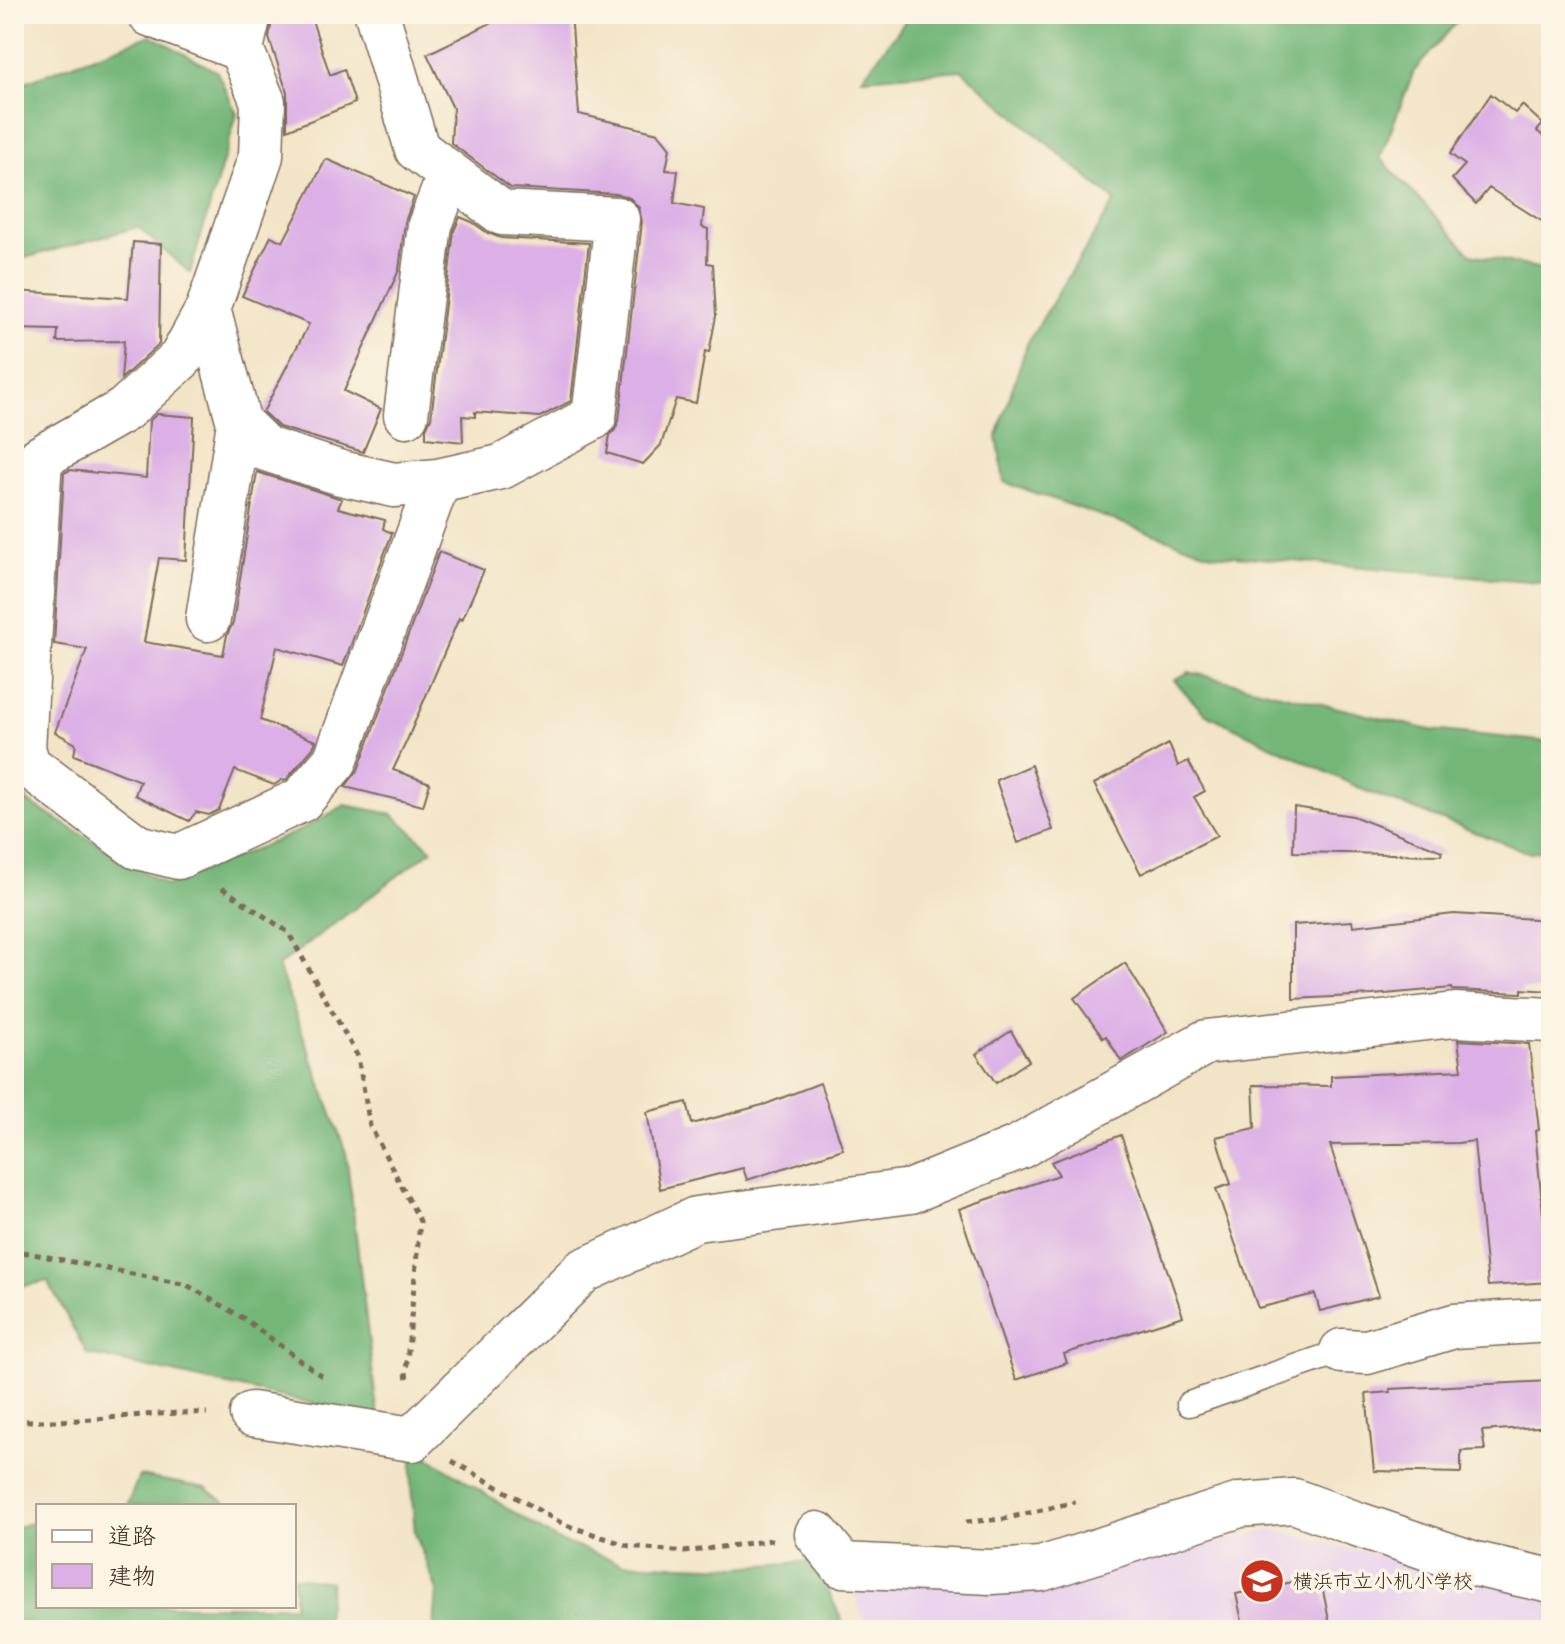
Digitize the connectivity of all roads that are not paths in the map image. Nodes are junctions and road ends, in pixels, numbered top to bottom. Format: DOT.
graph roads {
  1 [pos="150,14"];
  2 [pos="377,14"];
  3 [pos="245,32"];
  4 [pos="450,174"];
  5 [pos="208,309"];
  6 [pos="406,415"];
  7 [pos="239,423"];
  8 [pos="438,481"];
  9 [pos="208,619"];
  10 [pos="1551,1020"];
  11 [pos="1551,1320"];
  12 [pos="1342,1351"];
  13 [pos="1189,1404"];
  14 [pos="252,1414"];
  15 [pos="817,1534"];
  16 [pos="1551,1581"];
  1 -- 3 [label="street"];
  2 -- 4 [label="street"];
  3 -- 5 [label="street"];
  4 -- 6 [label="street"];
  4 -- 8 [label="street"];
  5 -- 7 [label="street"];
  5 -- 8 [label="street"];
  7 -- 8 [label="street"];
  7 -- 9 [label="street"];
  10 -- 14 [label="street"];
  11 -- 12 [label="street"];
  12 -- 13 [label="lane"];
  15 -- 16 [label="street"];
}
